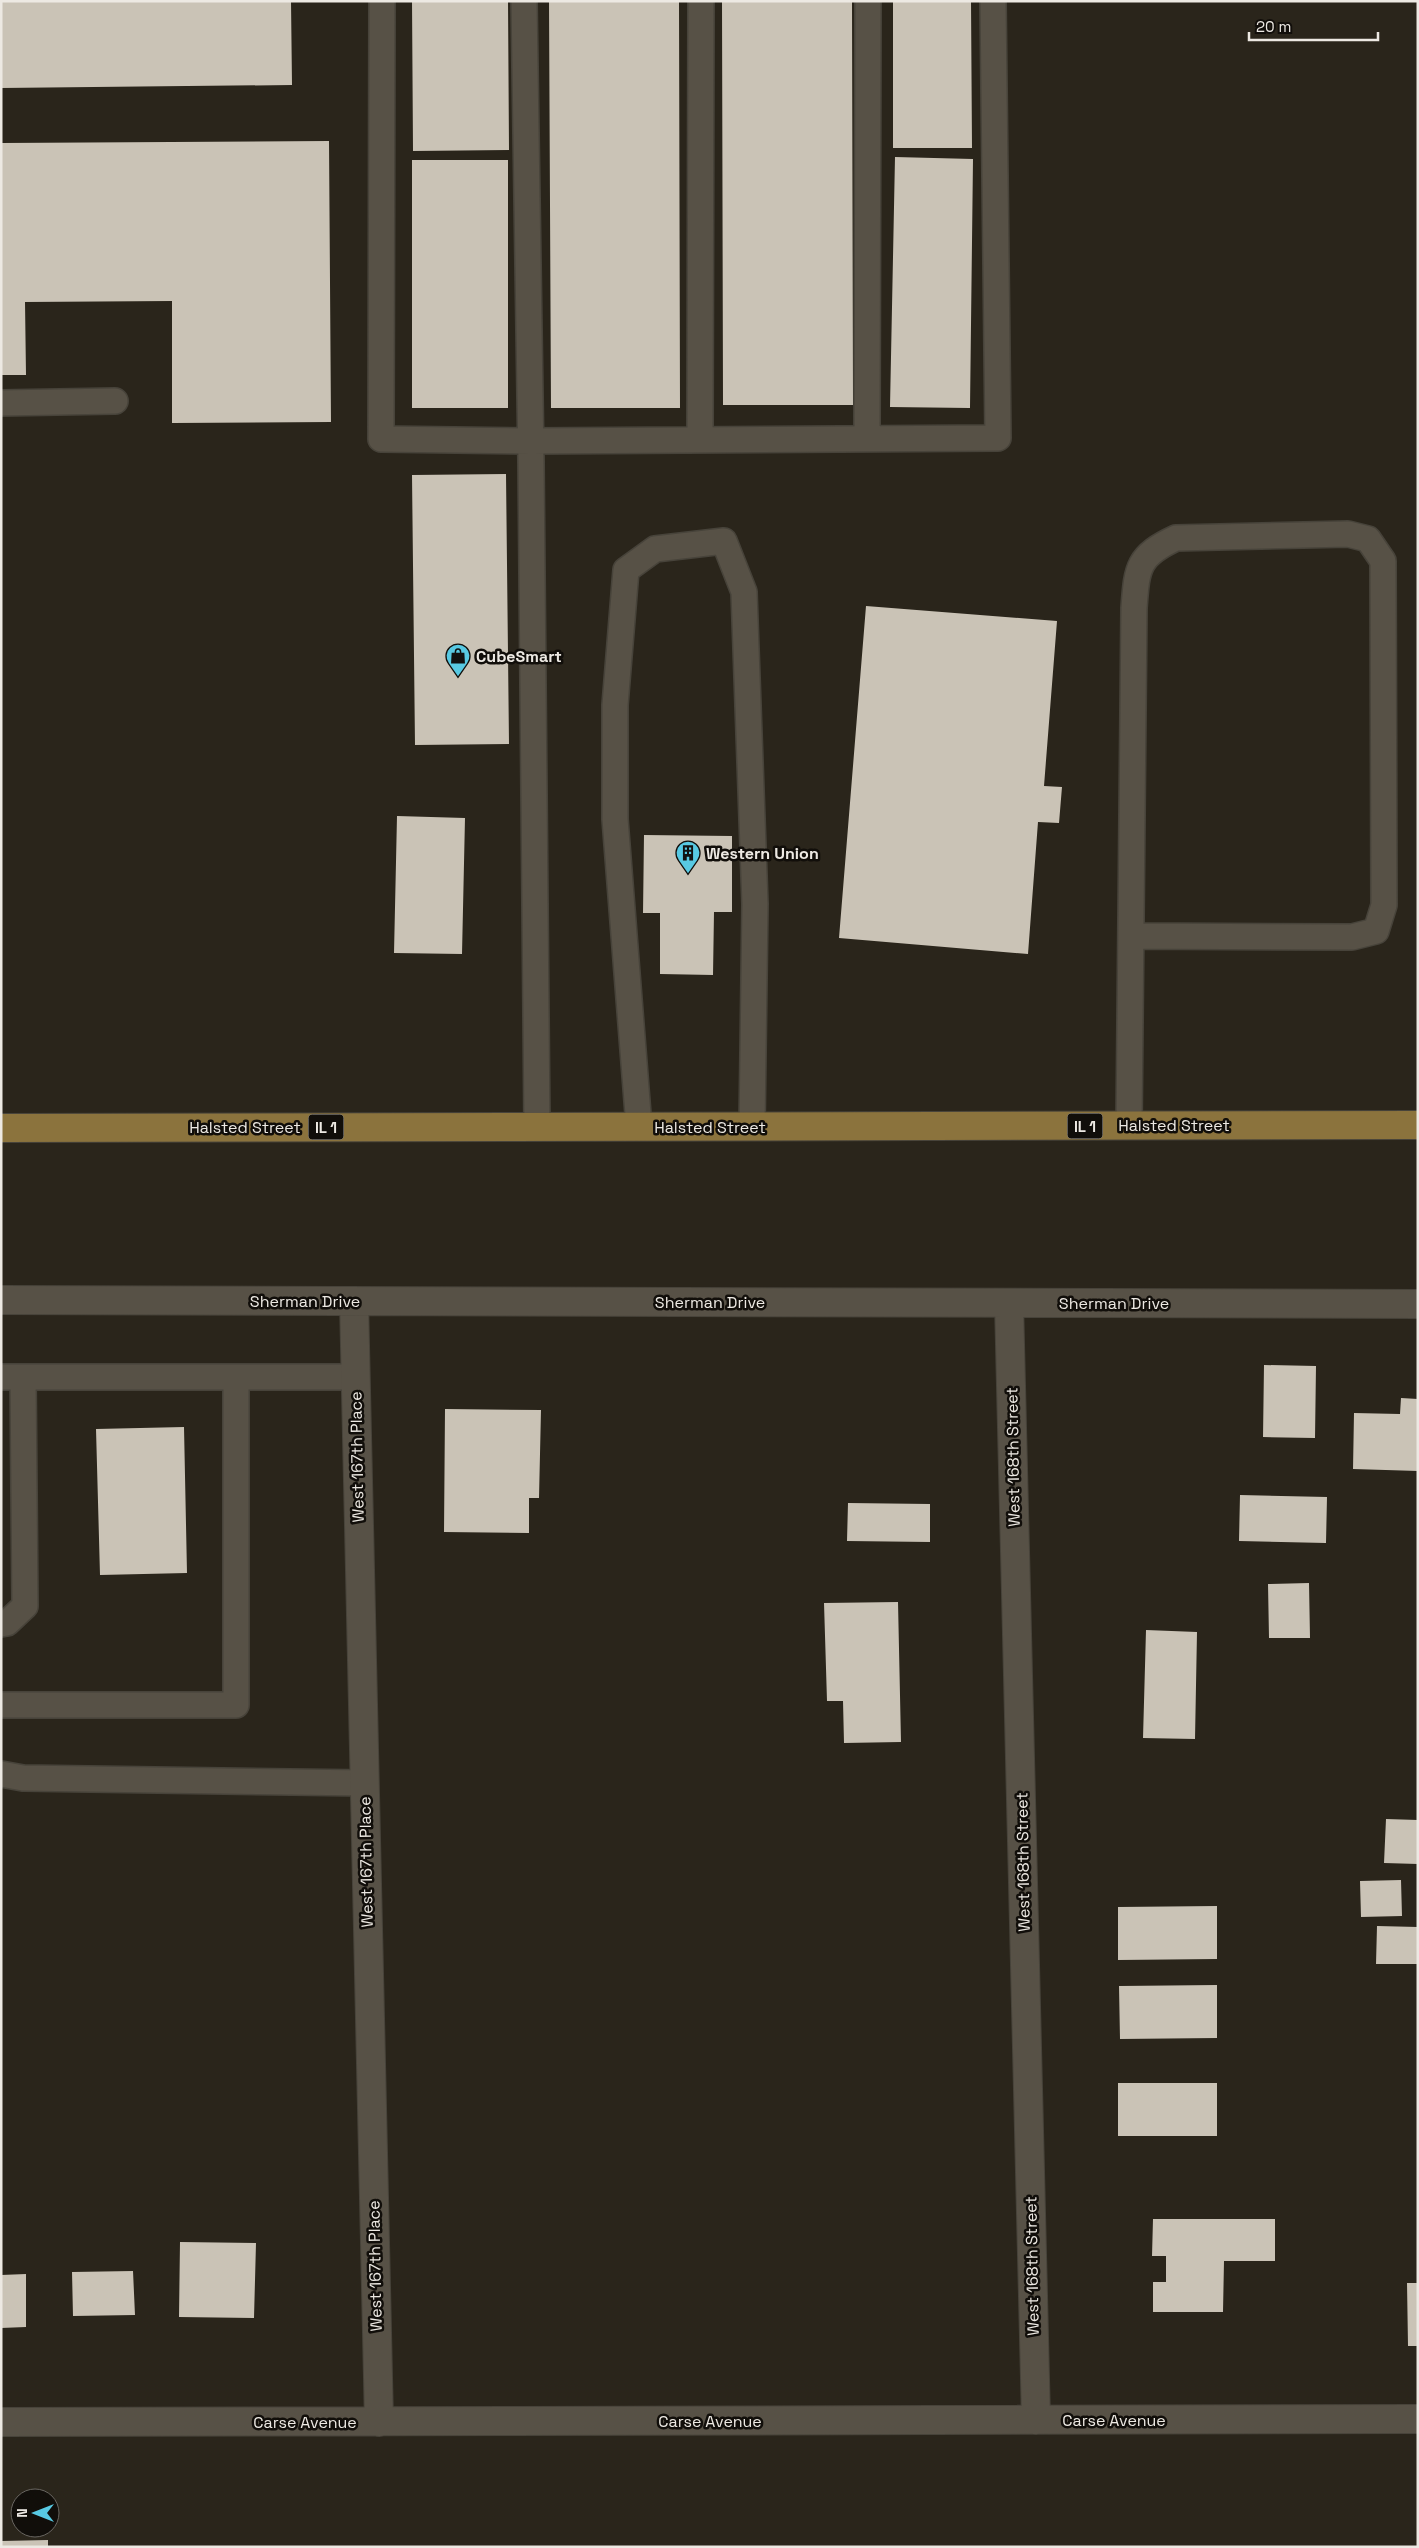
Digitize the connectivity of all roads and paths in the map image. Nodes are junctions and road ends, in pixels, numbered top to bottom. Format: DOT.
graph roads {
  1 [pos="382,1"];
  2 [pos="524,1"];
  3 [pos="701,1"];
  4 [pos="868,1"];
  5 [pos="993,1"];
  6 [pos="115,401"];
  7 [pos="1,403"];
  8 [pos="867,439"];
  9 [pos="700,440"];
  10 [pos="531,442"];
  11 [pos="1133,936"];
  12 [pos="1418,1125"];
  13 [pos="1129,1126"];
  14 [pos="537,1127"];
  15 [pos="639,1127"];
  16 [pos="752,1127"];
  17 [pos="1,1128"];
  18 [pos="1,1300"];
  19 [pos="354,1301"];
  20 [pos="1010,1303"];
  21 [pos="1418,1304"];
  22 [pos="12,1377"];
  23 [pos="356,1377"];
  24 [pos="236,1378"];
  25 [pos="1,1624"];
  26 [pos="1,1705"];
  27 [pos="1,1774"];
  28 [pos="365,1783"];
  29 [pos="1418,2419"];
  30 [pos="1036,2420"];
  31 [pos="1,2422"];
  32 [pos="379,2422"];
  1 -- 10 [label="lane"];
  2 -- 10 [label="lane"];
  3 -- 9 [label="lane"];
  4 -- 8 [label="lane"];
  5 -- 8 [label="lane"];
  6 -- 7 [label="lane"];
  8 -- 9 [label="lane"];
  9 -- 10 [label="lane"];
  10 -- 14 [label="lane"];
  11 -- 11 [label="lane"];
  11 -- 13 [label="lane"];
  12 -- 13 [label="main road, Halsted Street / IL 1"];
  13 -- 16 [label="main road, Halsted Street / IL 1"];
  14 -- 15 [label="main road, Halsted Street / IL 1"];
  14 -- 17 [label="main road, Halsted Street / IL 1"];
  15 -- 16 [label="main road, Halsted Street / IL 1"];
  15 -- 16 [label="lane"];
  18 -- 19 [label="street, Sherman Drive"];
  19 -- 20 [label="street, Sherman Drive"];
  19 -- 23 [label="street, West 167th Place"];
  20 -- 21 [label="street, Sherman Drive"];
  20 -- 30 [label="street, West 168th Street"];
  22 -- 24 [label="lane"];
  22 -- 25 [label="lane"];
  23 -- 24 [label="lane"];
  23 -- 28 [label="street, West 167th Place"];
  24 -- 26 [label="lane"];
  27 -- 28 [label="lane"];
  28 -- 32 [label="street, West 167th Place"];
  29 -- 30 [label="street, Carse Avenue"];
  30 -- 32 [label="street, Carse Avenue"];
  31 -- 32 [label="street, Carse Avenue"];
}
